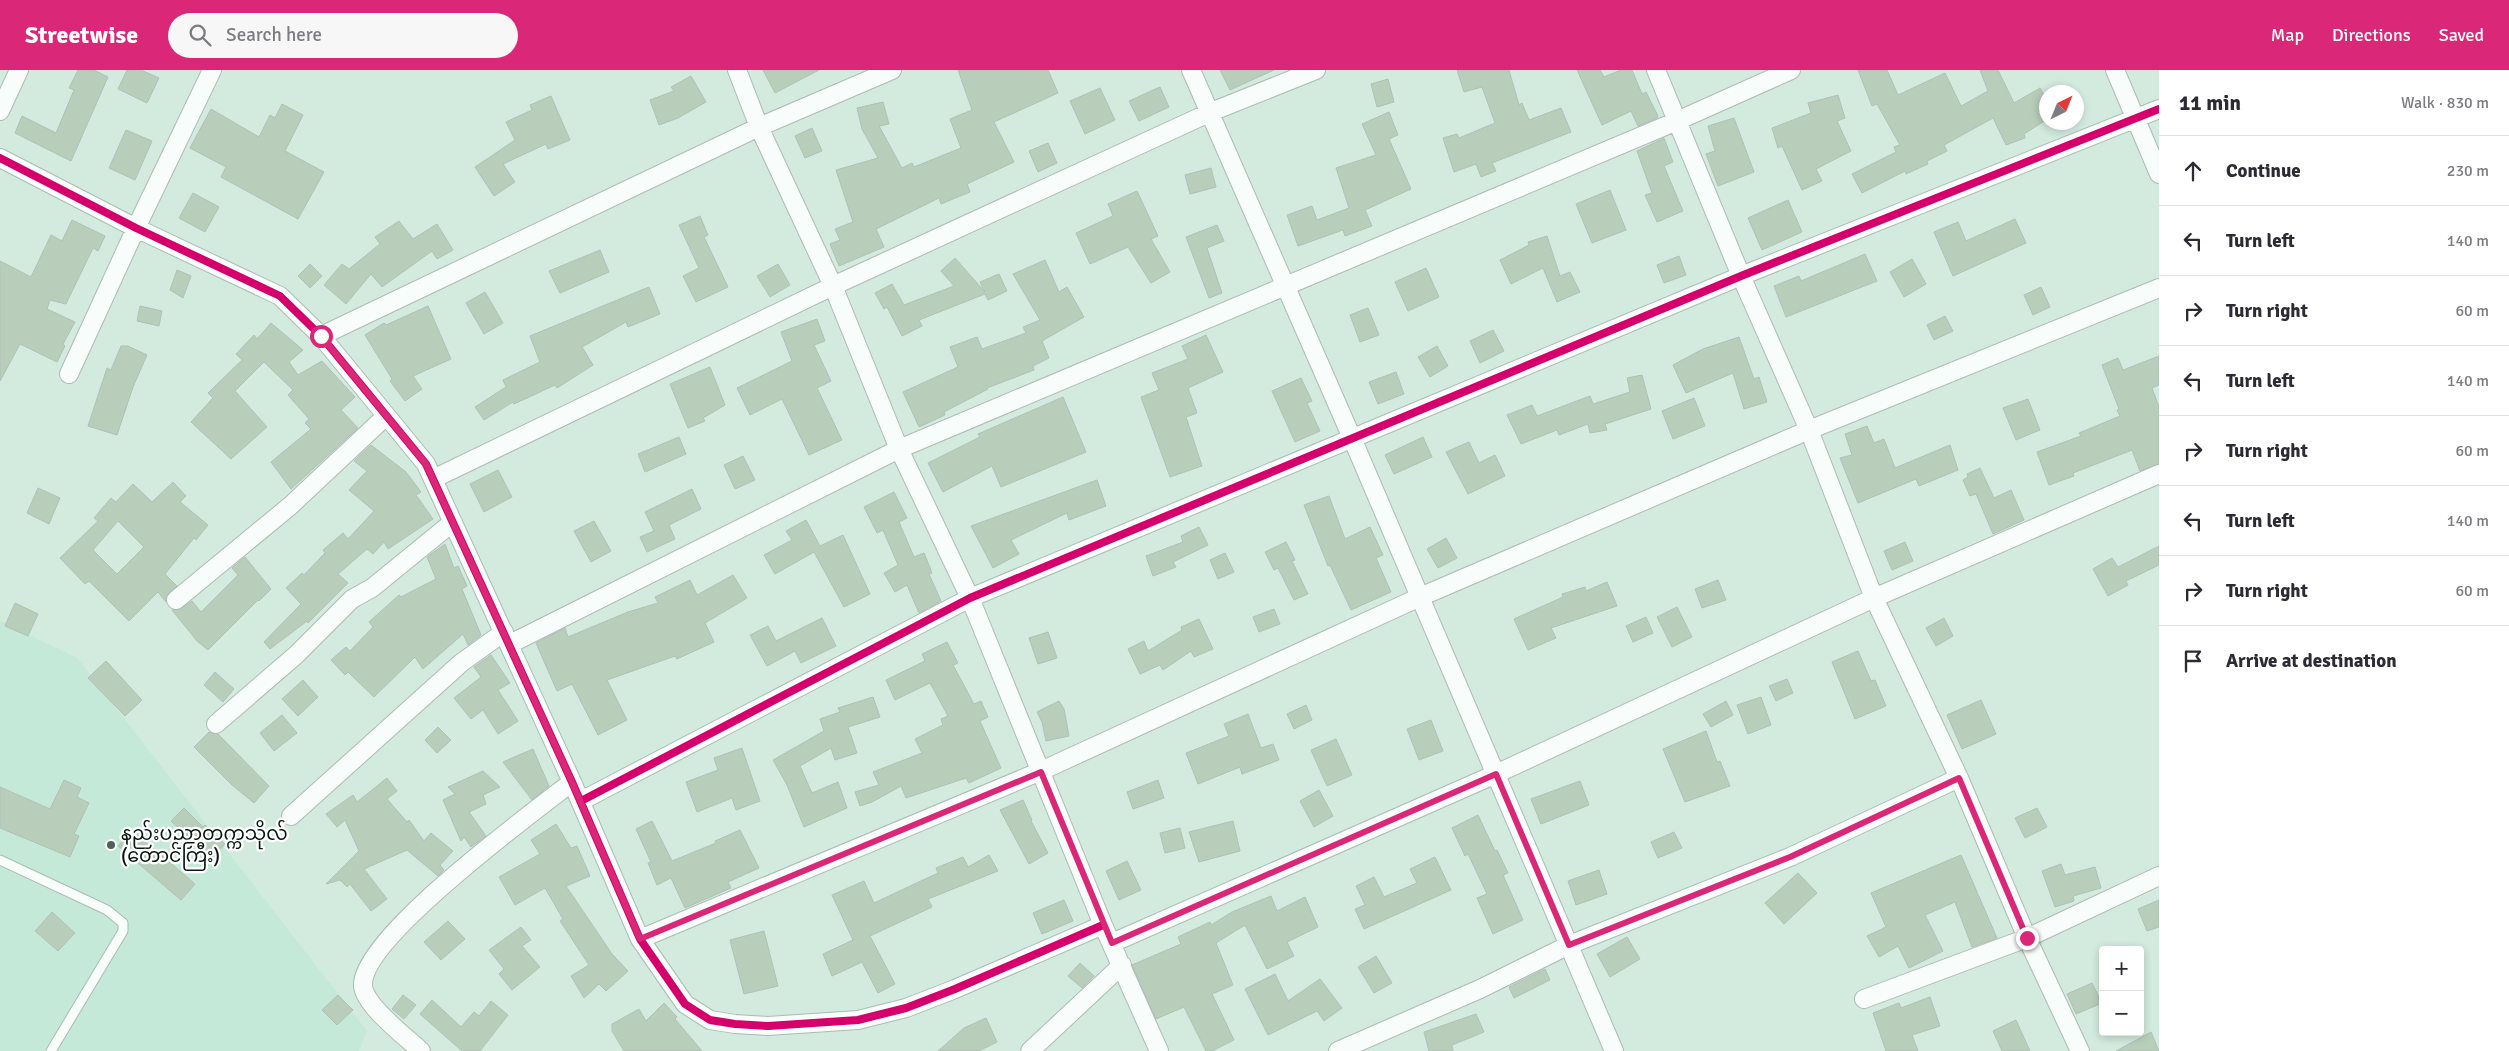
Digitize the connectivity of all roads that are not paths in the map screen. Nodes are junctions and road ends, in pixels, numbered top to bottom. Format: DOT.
graph roads {
  1 [pos="19,70"];
  2 [pos="212,70"];
  3 [pos="737,70"];
  4 [pos="892,70"];
  5 [pos="1191,70"];
  6 [pos="1316,70"];
  7 [pos="1656,70"];
  8 [pos="1791,70"];
  9 [pos="2115,70"];
  10 [pos="2159,109"];
  11 [pos="0,111"];
  12 [pos="1211,112"];
  13 [pos="2137,118"];
  14 [pos="1677,120"];
  15 [pos="759,127"];
  16 [pos="0,158"];
  17 [pos="2159,174"];
  18 [pos="136,228"];
  19 [pos="1741,276"];
  20 [pos="1286,285"];
  21 [pos="833,286"];
  22 [pos="2159,288"];
  23 [pos="321,336"];
  24 [pos="69,374"];
  25 [pos="386,416"];
  26 [pos="1808,430"];
  27 [pos="1352,438"];
  28 [pos="899,449"];
  29 [pos="2159,474"];
  30 [pos="433,479"];
  31 [pos="453,522"];
  32 [pos="1420,597"];
  33 [pos="970,598"];
  34 [pos="1874,598"];
  35 [pos="176,600"];
  36 [pos="507,638"];
  37 [pos="216,724"];
  38 [pos="1041,772"];
  39 [pos="1496,774"];
  40 [pos="1959,778"];
  41 [pos="572,782"];
  42 [pos="581,801"];
  43 [pos="290,816"];
  44 [pos="0,860"];
  45 [pos="2159,876"];
  46 [pos="1103,924"];
  47 [pos="2027,938"];
  48 [pos="640,939"];
  49 [pos="1112,943"];
  50 [pos="1569,945"];
  51 [pos="1122,965"];
  52 [pos="1864,999"];
  53 [pos="51,1051"];
  54 [pos="421,1051"];
  55 [pos="1030,1051"];
  56 [pos="1160,1051"];
  57 [pos="1338,1051"];
  58 [pos="1614,1051"];
  59 [pos="2080,1051"];
  1 -- 11 [label="street"];
  2 -- 18 [label="street"];
  3 -- 15 [label="street"];
  4 -- 15 [label="street"];
  5 -- 12 [label="street"];
  6 -- 12 [label="street"];
  7 -- 14 [label="street"];
  8 -- 14 [label="street"];
  9 -- 13 [label="street"];
  10 -- 13 [label="street"];
  12 -- 20 [label="street"];
  12 -- 21 [label="street"];
  13 -- 17 [label="street"];
  13 -- 19 [label="street"];
  14 -- 19 [label="street"];
  14 -- 20 [label="street"];
  15 -- 21 [label="street"];
  15 -- 23 [label="street"];
  16 -- 18 [label="street"];
  18 -- 23 [label="street"];
  18 -- 24 [label="street"];
  19 -- 26 [label="street"];
  19 -- 27 [label="street"];
  20 -- 27 [label="street"];
  20 -- 28 [label="street"];
  21 -- 28 [label="street"];
  21 -- 30 [label="street"];
  22 -- 26 [label="street"];
  23 -- 25 [label="street"];
  25 -- 30 [label="street"];
  25 -- 35 [label="street"];
  26 -- 32 [label="street"];
  26 -- 34 [label="street"];
  27 -- 32 [label="street"];
  27 -- 33 [label="street"];
  28 -- 33 [label="street"];
  28 -- 36 [label="street"];
  29 -- 34 [label="street"];
  30 -- 31 [label="street"];
  31 -- 36 [label="street"];
  31 -- 37 [label="street"];
  32 -- 38 [label="street"];
  32 -- 39 [label="street"];
  33 -- 38 [label="street"];
  33 -- 42 [label="street"];
  34 -- 39 [label="street"];
  34 -- 40 [label="street"];
  36 -- 41 [label="street"];
  36 -- 43 [label="street"];
  38 -- 46 [label="street"];
  38 -- 48 [label="street"];
  39 -- 49 [label="street"];
  39 -- 50 [label="street"];
  40 -- 47 [label="street"];
  40 -- 50 [label="street"];
  41 -- 42 [label="street"];
  41 -- 54 [label="street"];
  42 -- 48 [label="street"];
  44 -- 53 [label="lane"];
  45 -- 47 [label="street"];
  46 -- 48 [label="street"];
  46 -- 49 [label="street"];
  47 -- 52 [label="street"];
  47 -- 59 [label="street"];
  49 -- 51 [label="street"];
  50 -- 57 [label="street"];
  50 -- 58 [label="street"];
  51 -- 55 [label="street"];
  51 -- 56 [label="street"];
}
